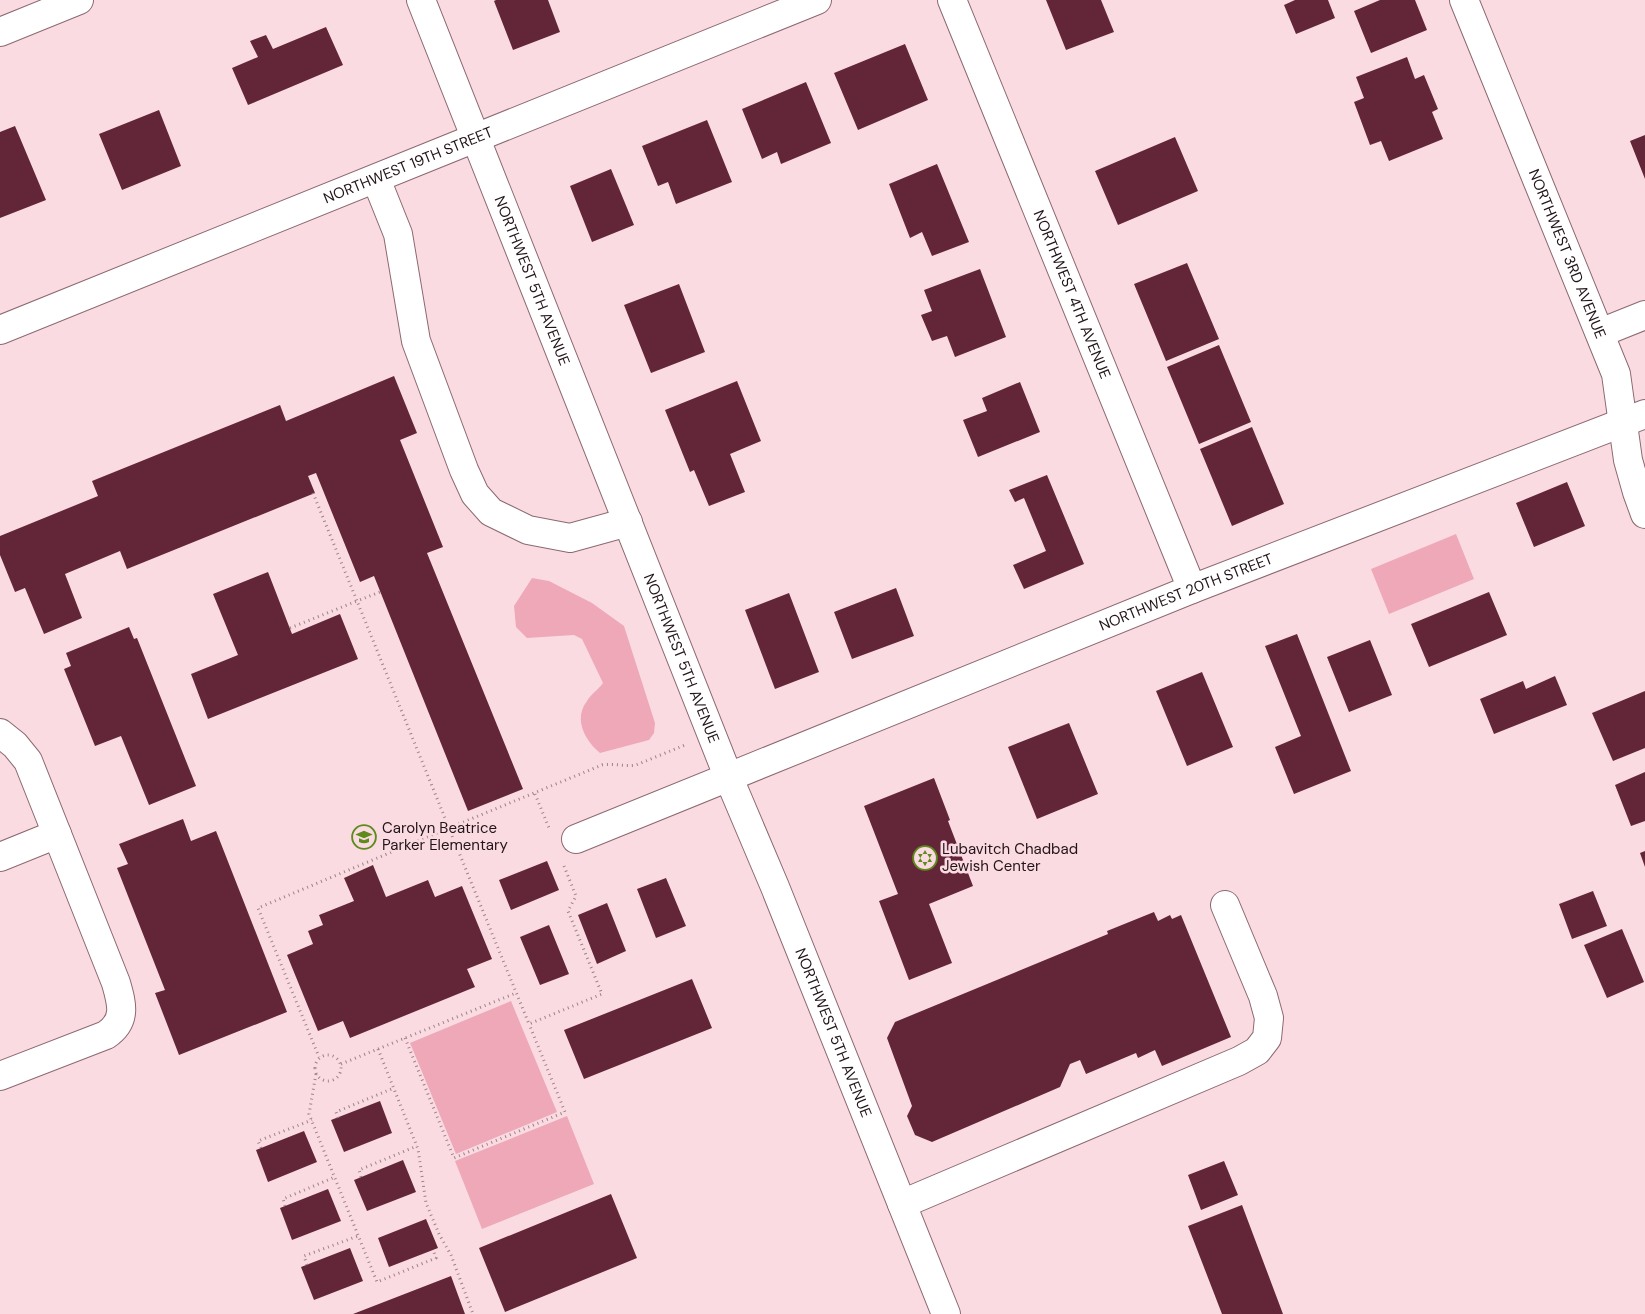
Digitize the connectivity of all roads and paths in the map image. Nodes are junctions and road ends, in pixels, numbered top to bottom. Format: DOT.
graph roads {
  1 [pos="79,0"];
  2 [pos="421,0"];
  3 [pos="817,0"];
  4 [pos="952,0"];
  5 [pos="1464,0"];
  6 [pos="0,32"];
  7 [pos="475,138"];
  8 [pos="376,179"];
  9 [pos="1645,314"];
  10 [pos="0,330"];
  11 [pos="1600,333"];
  12 [pos="1634,419"];
  13 [pos="313,493"];
  14 [pos="1645,514"];
  15 [pos="628,522"];
  16 [pos="1192,589"];
  17 [pos="380,592"];
  18 [pos="357,601"];
  19 [pos="290,628"];
  20 [pos="0,734"];
  21 [pos="688,744"];
  22 [pos="728,776"];
  23 [pos="535,794"];
  24 [pos="449,828"];
  25 [pos="57,834"];
  26 [pos="564,838"];
  27 [pos="0,857"];
  28 [pos="562,862"];
  29 [pos="1225,905"];
  30 [pos="516,993"];
  31 [pos="528,1024"];
  32 [pos="405,1038"];
  33 [pos="378,1049"];
  34 [pos="319,1058"];
  35 [pos="341,1064"];
  36 [pos="316,1074"];
  37 [pos="0,1076"];
  38 [pos="394,1088"];
  39 [pos="338,1118"];
  40 [pos="312,1120"];
  41 [pos="417,1146"];
  42 [pos="261,1148"];
  43 [pos="335,1177"];
  44 [pos="361,1177"];
  45 [pos="902,1204"];
  46 [pos="286,1206"];
  47 [pos="358,1236"];
  48 [pos="433,1250"];
  49 [pos="308,1264"];
  50 [pos="473,1314"];
  51 [pos="946,1314"];
  1 -- 6 [label="street"];
  2 -- 7 [label="street, NORTHWEST 5TH AVENUE"];
  3 -- 7 [label="street, NORTHWEST 19TH STREET"];
  4 -- 16 [label="street, NORTHWEST 4TH AVENUE"];
  5 -- 11 [label="street, NORTHWEST 3RD AVENUE"];
  7 -- 8 [label="street, NORTHWEST 19TH STREET"];
  7 -- 15 [label="street, NORTHWEST 5TH AVENUE"];
  8 -- 10 [label="street, NORTHWEST 19TH STREET"];
  8 -- 15 [label="street"];
  9 -- 11 [label="street"];
  11 -- 12 [label="street, NORTHWEST 3RD AVENUE"];
  12 -- 14 [label="street, NORTHWEST 3RD AVENUE"];
  12 -- 16 [label="street, NORTHWEST 20TH STREET"];
  13 -- 18 [label="path"];
  15 -- 22 [label="street, NORTHWEST 5TH AVENUE"];
  16 -- 22 [label="street, NORTHWEST 20TH STREET"];
  17 -- 18 [label="path"];
  18 -- 19 [label="path"];
  18 -- 24 [label="path"];
  20 -- 25 [label="street"];
  21 -- 23 [label="path"];
  22 -- 26 [label="street, NORTHWEST 20TH STREET"];
  22 -- 45 [label="street, NORTHWEST 5TH AVENUE"];
  23 -- 24 [label="path"];
  23 -- 26 [label="path"];
  24 -- 30 [label="path"];
  24 -- 34 [label="path"];
  25 -- 27 [label="street"];
  25 -- 37 [label="street"];
  28 -- 31 [label="path"];
  29 -- 45 [label="street"];
  30 -- 31 [label="path"];
  30 -- 32 [label="path"];
  31 -- 32 [label="path"];
  32 -- 33 [label="path"];
  33 -- 35 [label="path"];
  33 -- 38 [label="path"];
  34 -- 35 [label="path"];
  34 -- 36 [label="path"];
  35 -- 36 [label="path"];
  36 -- 40 [label="path"];
  38 -- 39 [label="path"];
  38 -- 41 [label="path"];
  40 -- 42 [label="path"];
  40 -- 43 [label="path"];
  41 -- 44 [label="path"];
  41 -- 50 [label="path"];
  43 -- 46 [label="path"];
  43 -- 47 [label="path"];
  45 -- 51 [label="street, NORTHWEST 5TH AVENUE"];
  47 -- 48 [label="path"];
  47 -- 49 [label="path"];
}
